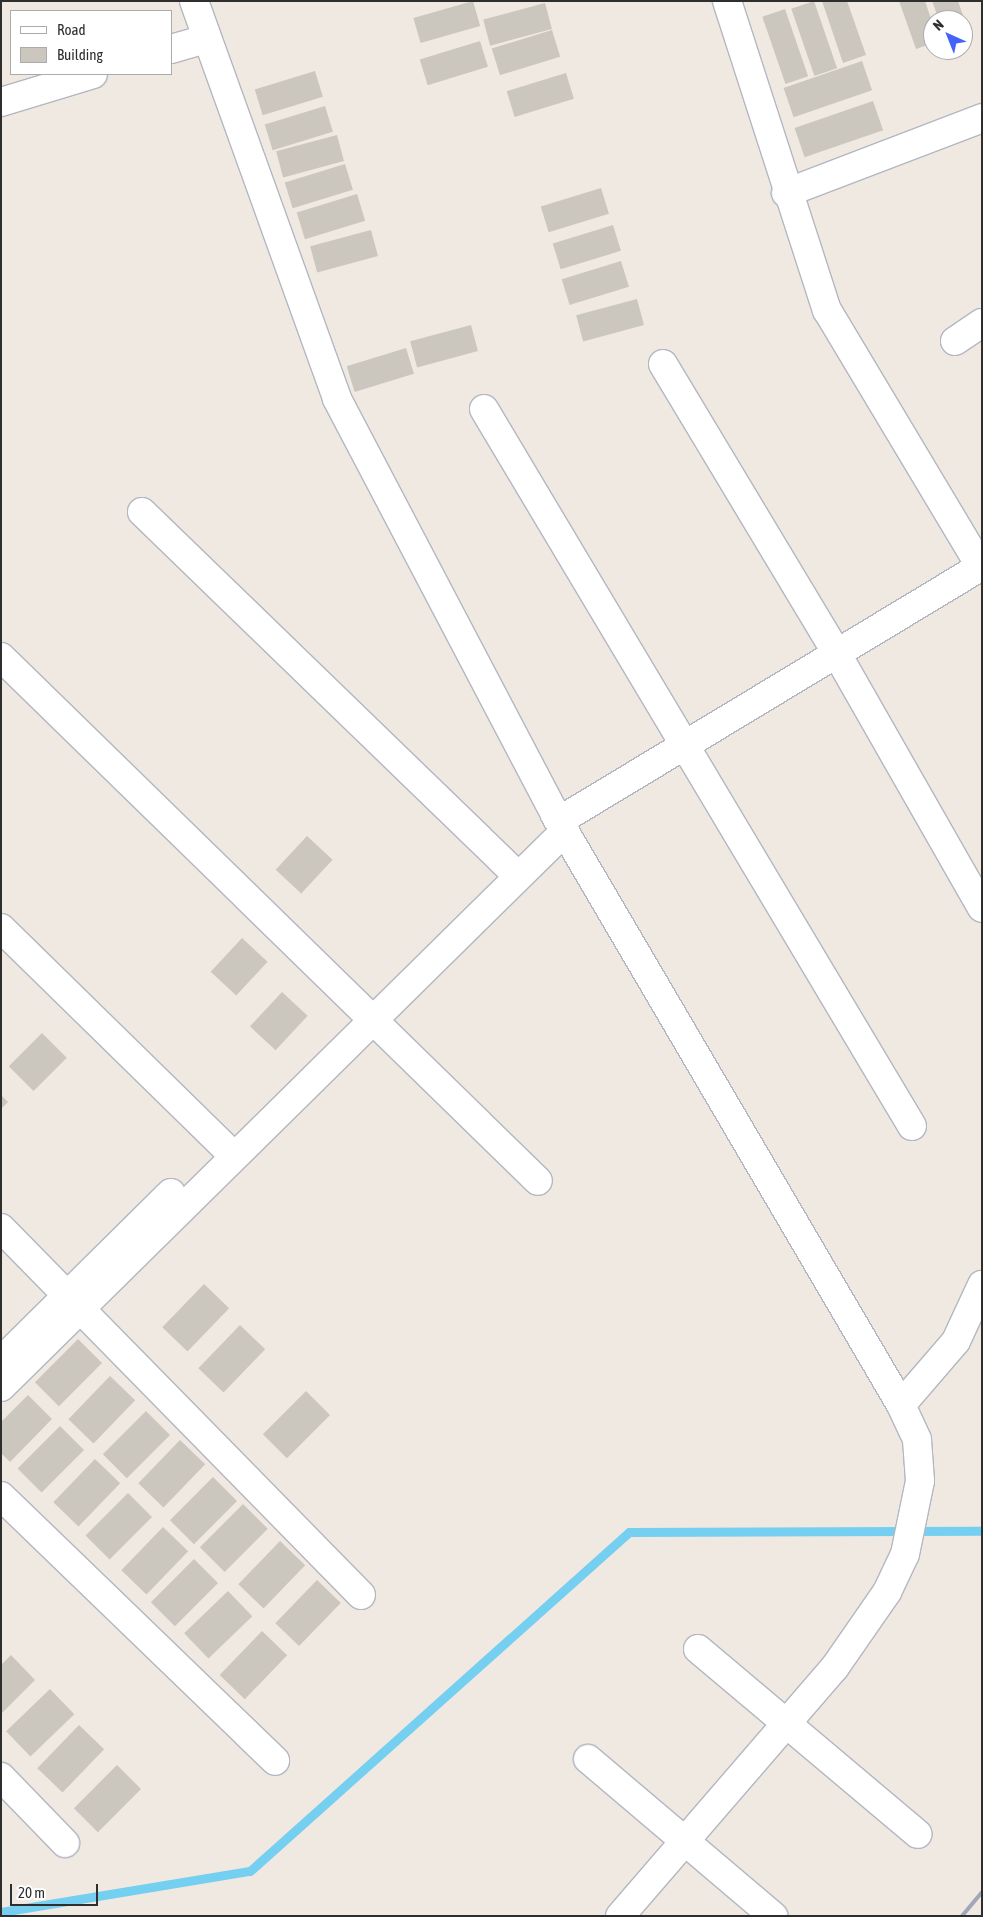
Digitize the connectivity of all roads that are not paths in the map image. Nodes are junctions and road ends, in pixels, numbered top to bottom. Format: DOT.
graph roads {
  1 [pos="194,1"];
  2 [pos="727,1"];
  3 [pos="205,39"];
  4 [pos="172,49"];
  5 [pos="90,75"];
  6 [pos="1,102"];
  7 [pos="982,118"];
  8 [pos="786,193"];
  9 [pos="982,323"];
  10 [pos="955,341"];
  11 [pos="663,364"];
  12 [pos="484,409"];
  13 [pos="142,512"];
  14 [pos="981,568"];
  15 [pos="837,654"];
  16 [pos="1,657"];
  17 [pos="684,746"];
  18 [pos="560,822"];
  19 [pos="512,870"];
  20 [pos="982,908"];
  21 [pos="1,928"];
  22 [pos="366,1017"];
  23 [pos="912,1126"];
  24 [pos="229,1149"];
  25 [pos="538,1181"];
  26 [pos="1,1228"];
  27 [pos="982,1285"];
  28 [pos="75,1303"];
  29 [pos="1,1360"];
  30 [pos="1,1387"];
  31 [pos="901,1406"];
  32 [pos="1,1496"];
  33 [pos="361,1595"];
  34 [pos="698,1650"];
  35 [pos="786,1723"];
  36 [pos="588,1759"];
  37 [pos="275,1761"];
  38 [pos="1,1777"];
  39 [pos="918,1834"];
  40 [pos="684,1842"];
  41 [pos="65,1843"];
  42 [pos="620,1916"];
  43 [pos="773,1916"];
  1 -- 3 [label="street"];
  2 -- 8 [label="street"];
  3 -- 4 [label="street"];
  3 -- 18 [label="street"];
  5 -- 6 [label="street"];
  7 -- 8 [label="street"];
  8 -- 14 [label="street"];
  9 -- 10 [label="street"];
  11 -- 15 [label="street"];
  12 -- 17 [label="street"];
  13 -- 19 [label="street"];
  14 -- 15 [label="street"];
  15 -- 17 [label="street"];
  15 -- 20 [label="street"];
  16 -- 22 [label="street"];
  17 -- 18 [label="street"];
  17 -- 23 [label="street"];
  18 -- 19 [label="street"];
  18 -- 31 [label="street"];
  19 -- 22 [label="street"];
  21 -- 24 [label="street"];
  22 -- 24 [label="street"];
  22 -- 25 [label="street"];
  24 -- 28 [label="street"];
  26 -- 28 [label="street"];
  27 -- 31 [label="street"];
  28 -- 29 [label="street"];
  28 -- 30 [label="street"];
  28 -- 33 [label="street"];
  31 -- 35 [label="street"];
  32 -- 37 [label="street"];
  34 -- 35 [label="street"];
  35 -- 39 [label="street"];
  35 -- 40 [label="street"];
  36 -- 40 [label="street"];
  38 -- 41 [label="street"];
  40 -- 42 [label="street"];
  40 -- 43 [label="street"];
}
